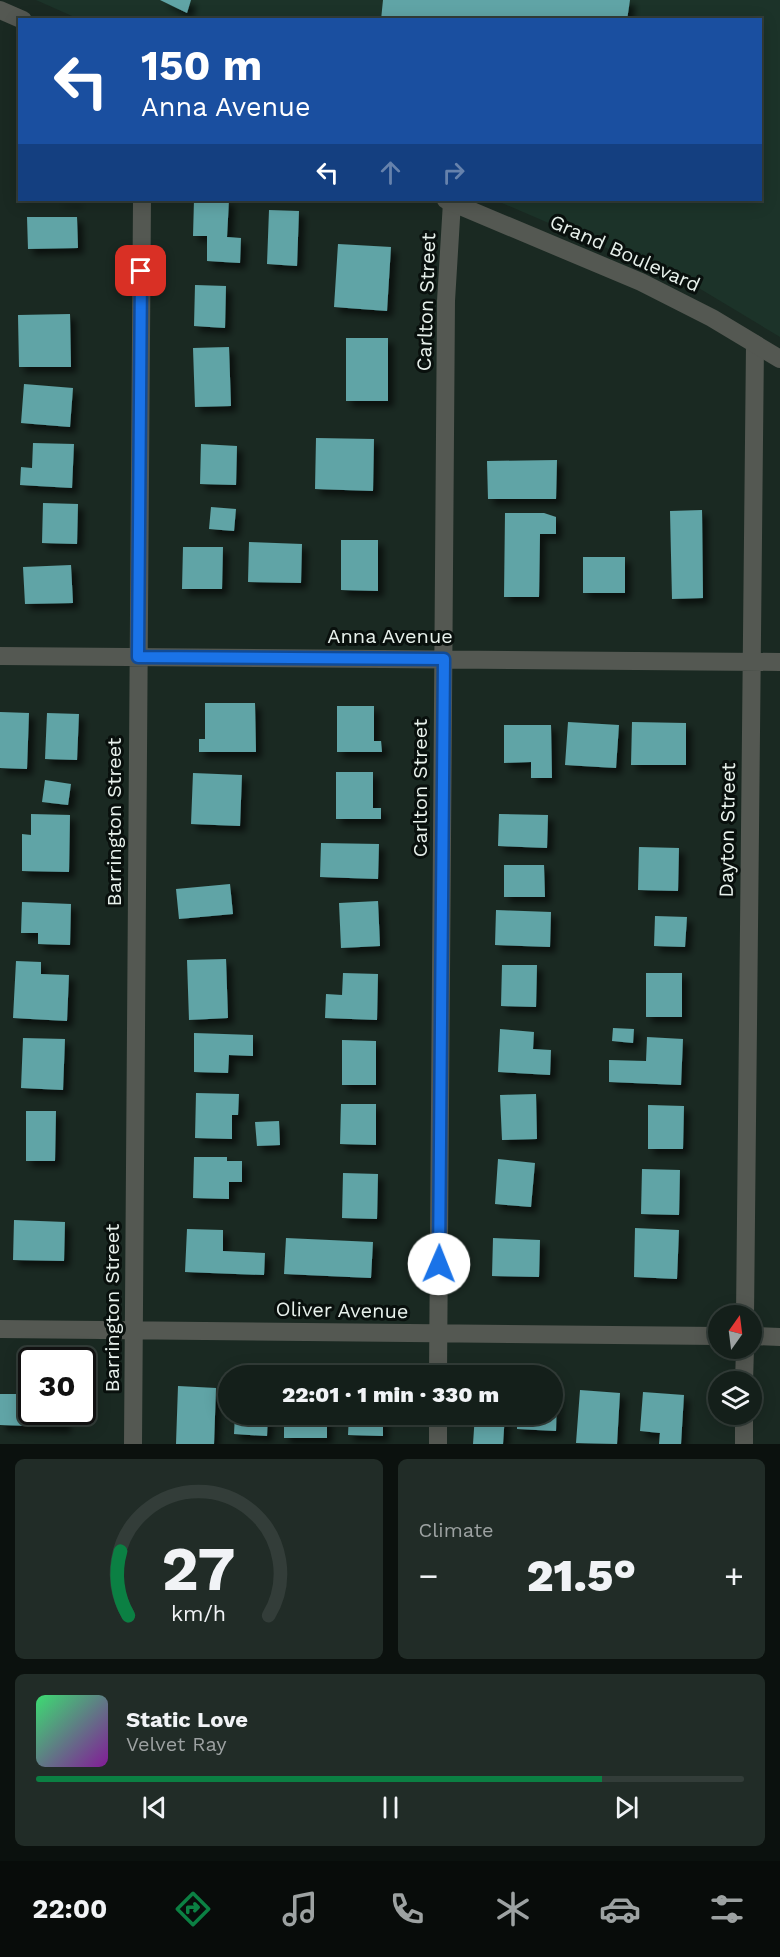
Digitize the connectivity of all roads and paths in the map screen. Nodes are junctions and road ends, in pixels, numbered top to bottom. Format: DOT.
graph roads {
  1 [pos="0,10"];
  2 [pos="18,18"];
  3 [pos="142,201"];
  4 [pos="449,201"];
  5 [pos="755,344"];
  6 [pos="780,359"];
  7 [pos="0,656"];
  8 [pos="138,657"];
  9 [pos="444,659"];
  10 [pos="751,662"];
  11 [pos="780,662"];
  12 [pos="745,1305"];
  13 [pos="134,1328"];
  14 [pos="0,1329"];
  15 [pos="439,1334"];
  16 [pos="708,1336"];
  17 [pos="762,1336"];
  18 [pos="780,1337"];
  19 [pos="438,1365"];
  20 [pos="438,1425"];
  21 [pos="744,1425"];
  22 [pos="133,1444"];
  23 [pos="438,1444"];
  24 [pos="744,1444"];
  1 -- 2 [label="street"];
  3 -- 8 [label="street, Barrington Street"];
  4 -- 5 [label="street, Grand Boulevard"];
  4 -- 9 [label="street, Carlton Street"];
  5 -- 6 [label="street, Grand Boulevard"];
  5 -- 10 [label="street, Dayton Street"];
  7 -- 8 [label="street, Anna Avenue"];
  8 -- 9 [label="street, Anna Avenue"];
  8 -- 13 [label="street, Barrington Street"];
  9 -- 10 [label="street, Anna Avenue"];
  9 -- 15 [label="street, Carlton Street"];
  10 -- 11 [label="street, Anna Avenue"];
  10 -- 12 [label="street, Dayton Street"];
  13 -- 14 [label="street, Oliver Avenue"];
  13 -- 15 [label="street, Oliver Avenue"];
  13 -- 22 [label="street, Barrington Street"];
  15 -- 16 [label="street, Oliver Avenue"];
  15 -- 19 [label="street, Carlton Street"];
  17 -- 18 [label="street"];
  20 -- 23 [label="street"];
  21 -- 24 [label="street"];
}
